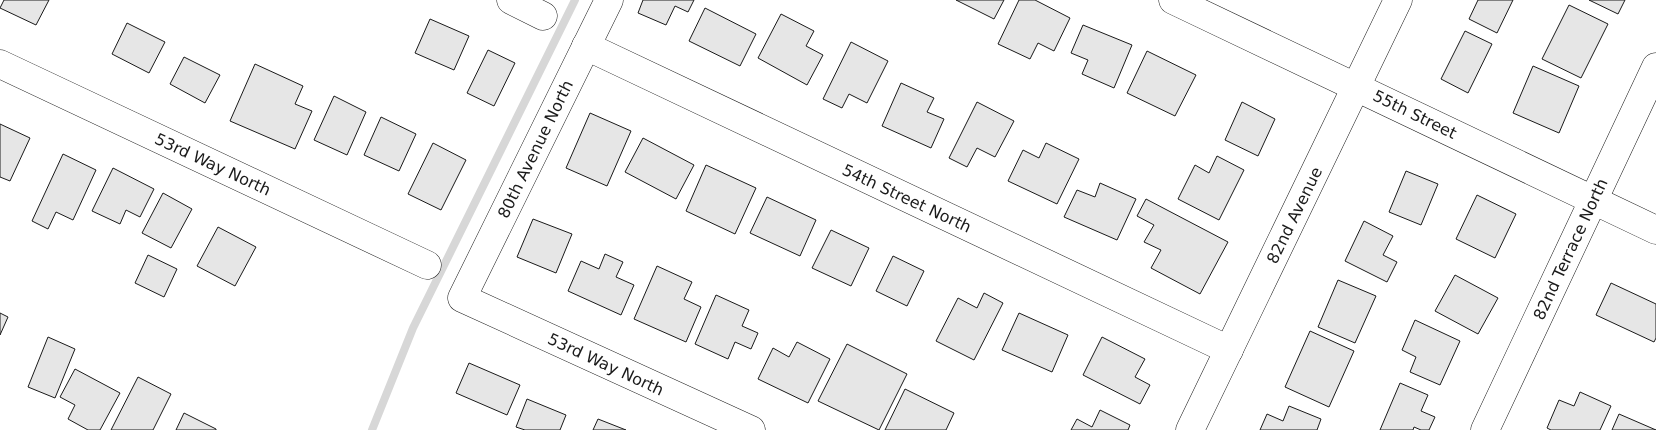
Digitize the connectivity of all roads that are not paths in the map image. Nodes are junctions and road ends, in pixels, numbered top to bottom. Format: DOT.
graph roads {
  1 [pos="511,0"];
  2 [pos="609,0"];
  3 [pos="1173,0"];
  4 [pos="1398,0"];
  5 [pos="543,16"];
  6 [pos="586,46"];
  7 [pos="0,64"];
  8 [pos="1656,67"];
  9 [pos="1356,86"];
  10 [pos="1593,200"];
  11 [pos="1656,230"];
  12 [pos="427,265"];
  13 [pos="462,298"];
  14 [pos="1228,350"];
  15 [pos="751,430"];
  16 [pos="1190,430"];
  17 [pos="1485,430"];
  1 -- 5 [label="street"];
  2 -- 6 [label="street, 80th Avenue North"];
  3 -- 9 [label="street, 55th Street"];
  4 -- 9 [label="street, 82nd Avenue"];
  6 -- 13 [label="street, 80th Avenue North"];
  6 -- 14 [label="street, 54th Street North"];
  7 -- 12 [label="street, 53rd Way North"];
  8 -- 10 [label="street, 82nd Terrace North"];
  9 -- 10 [label="street, 55th Street"];
  9 -- 14 [label="street, 82nd Avenue"];
  10 -- 11 [label="street, 55th Street"];
  10 -- 17 [label="street, 82nd Terrace North"];
  13 -- 15 [label="street, 53rd Way North"];
  14 -- 16 [label="street, 82nd Avenue"];
}
